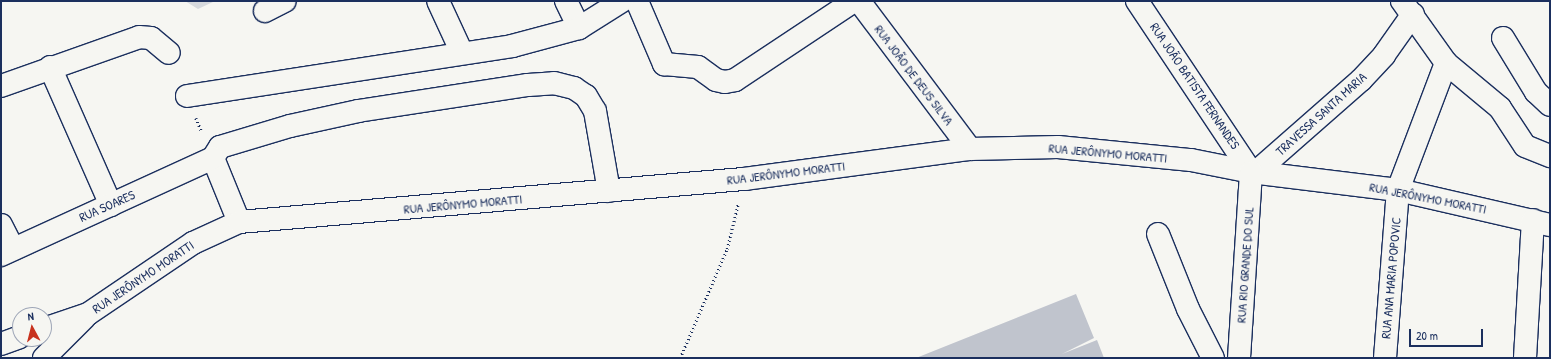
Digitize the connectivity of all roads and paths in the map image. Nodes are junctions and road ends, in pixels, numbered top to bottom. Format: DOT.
graph roads {
  1 [pos="285,1"];
  2 [pos="438,1"];
  3 [pos="566,1"];
  4 [pos="622,1"];
  5 [pos="637,1"];
  6 [pos="854,1"];
  7 [pos="859,1"];
  8 [pos="1137,1"];
  9 [pos="1408,7"];
  10 [pos="265,11"];
  11 [pos="579,28"];
  12 [pos="1503,38"];
  13 [pos="169,53"];
  14 [pos="462,53"];
  15 [pos="1446,63"];
  16 [pos="50,66"];
  17 [pos="1,86"];
  18 [pos="187,96"];
  19 [pos="1550,105"];
  20 [pos="970,149"];
  21 [pos="1550,156"];
  22 [pos="213,158"];
  23 [pos="1253,173"];
  24 [pos="744,179"];
  25 [pos="1398,190"];
  26 [pos="609,191"];
  27 [pos="111,204"];
  28 [pos="239,222"];
  29 [pos="1541,222"];
  30 [pos="1,225"];
  31 [pos="1158,234"];
  32 [pos="7,252"];
  33 [pos="88,314"];
  34 [pos="52,326"];
  35 [pos="12,340"];
  36 [pos="1,344"];
  37 [pos="44,358"];
  38 [pos="680,358"];
  39 [pos="1213,358"];
  40 [pos="1239,358"];
  41 [pos="1384,358"];
  42 [pos="1525,358"];
  1 -- 10 [label="street"];
  2 -- 14 [label="street"];
  3 -- 11 [label="street"];
  4 -- 11 [label="street"];
  5 -- 6 [label="street"];
  7 -- 20 [label="street, RUA JOÃO DE DEUS SILVA"];
  8 -- 23 [label="street, RUA JOÃO BATISTA FERNANDES"];
  9 -- 15 [label="street"];
  9 -- 23 [label="street, TRAVESSA SANTA MARIA"];
  11 -- 14 [label="street"];
  12 -- 19 [label="street"];
  13 -- 16 [label="street"];
  14 -- 18 [label="street"];
  15 -- 21 [label="street"];
  15 -- 25 [label="street, RUA ANA MARIA POPOVIC"];
  16 -- 17 [label="street"];
  16 -- 27 [label="street"];
  20 -- 23 [label="street, RUA JERÔNYMO MORATTI"];
  20 -- 24 [label="street, RUA JERÔNYMO MORATTI"];
  22 -- 26 [label="street, RUA SOARES"];
  22 -- 27 [label="street, RUA SOARES"];
  22 -- 28 [label="street"];
  23 -- 25 [label="street, RUA JERÔNYMO MORATTI"];
  23 -- 40 [label="street, RUA RIO GRANDE DO SUL"];
  24 -- 26 [label="street, RUA JERÔNYMO MORATTI"];
  24 -- 38 [label="path"];
  25 -- 29 [label="street, RUA JERÔNYMO MORATTI"];
  25 -- 41 [label="street, RUA ANA MARIA POPOVIC"];
  26 -- 28 [label="street, RUA JERÔNYMO MORATTI"];
  27 -- 32 [label="street, RUA SOARES"];
  28 -- 33 [label="street, RUA JERÔNYMO MORATTI"];
  29 -- 42 [label="street"];
  30 -- 32 [label="street"];
  31 -- 39 [label="street"];
  33 -- 34 [label="street, RUA JERÔNYMO MORATTI"];
  33 -- 37 [label="street"];
  35 -- 36 [label="street"];
}
